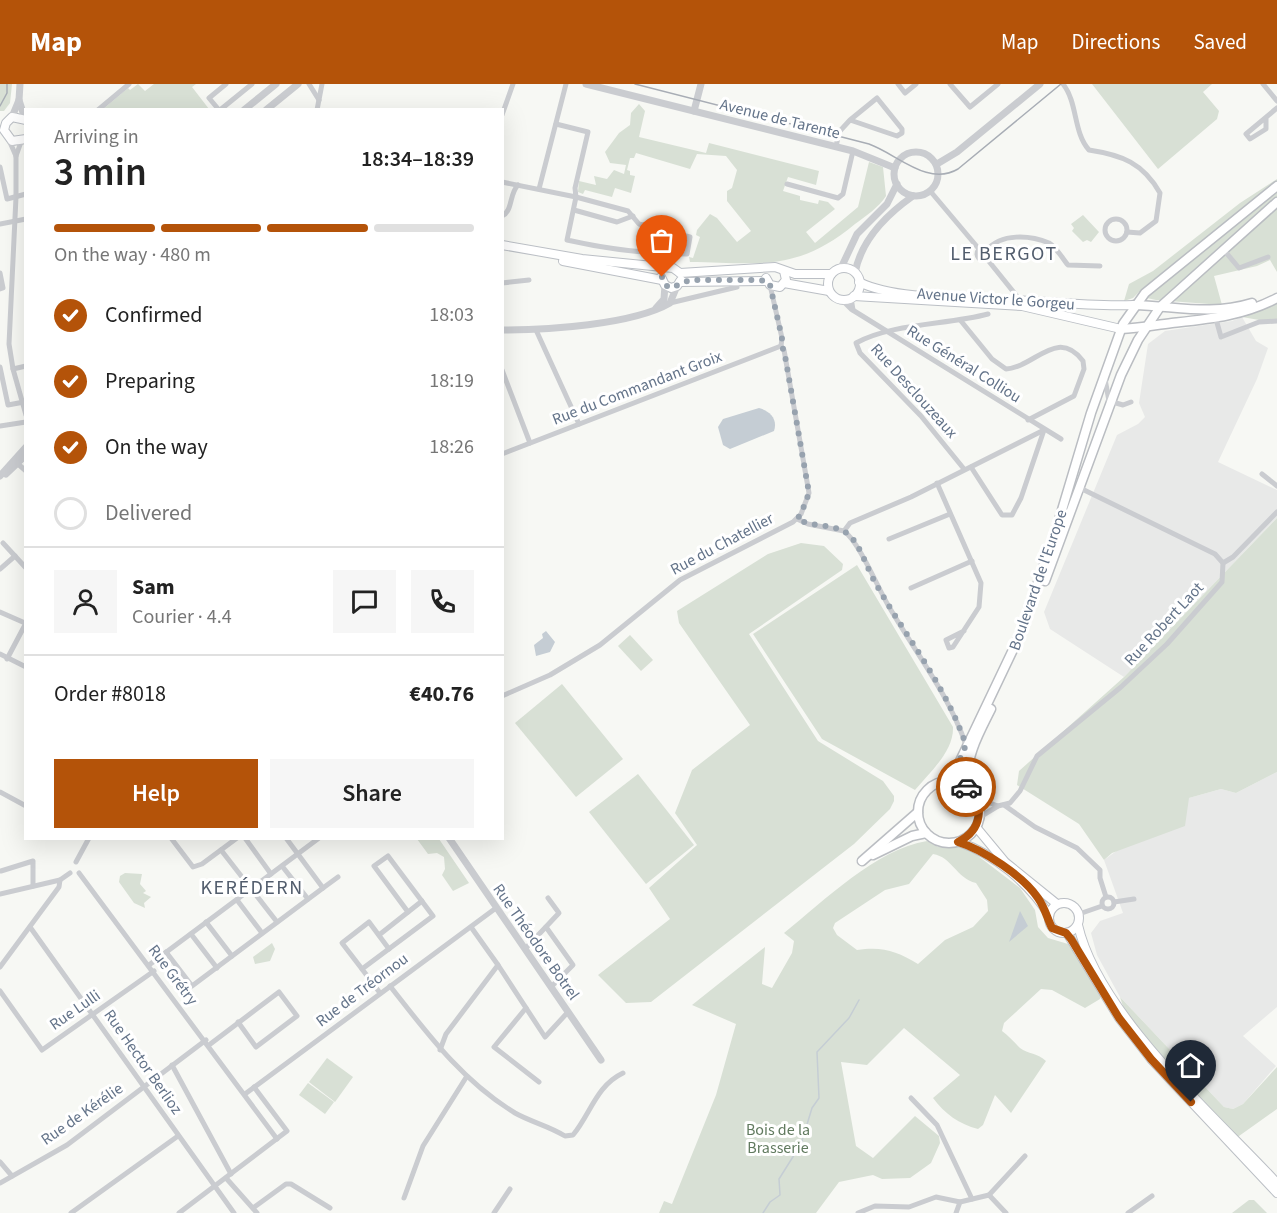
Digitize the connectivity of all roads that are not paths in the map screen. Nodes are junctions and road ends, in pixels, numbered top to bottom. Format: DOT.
graph roads {
  1 [pos="20,84"];
  2 [pos="129,84"];
  3 [pos="226,84"];
  4 [pos="252,84"];
  5 [pos="276,84"];
  6 [pos="298,84"];
  7 [pos="309,84"];
  8 [pos="322,84"];
  9 [pos="513,84"];
  10 [pos="566,84"];
  11 [pos="586,84"];
  12 [pos="701,84"];
  13 [pos="898,84"];
  14 [pos="916,84"];
  15 [pos="950,84"];
  16 [pos="998,84"];
  17 [pos="1040,84"];
  18 [pos="1063,84"];
  19 [pos="1263,84"];
  20 [pos="19,100"];
  21 [pos="319,101"];
  22 [pos="1277,102"];
  23 [pos="100,108"];
  24 [pos="218,108"];
  25 [pos="222,108"];
  26 [pos="246,108"];
  27 [pos="268,108"];
  28 [pos="317,108"];
  29 [pos="1277,108"];
  30 [pos="504,109"];
  31 [pos="694,111"];
  32 [pos="24,116"];
  33 [pos="12,117"];
  34 [pos="1266,118"];
  35 [pos="24,119"];
  36 [pos="850,120"];
  37 [pos="555,124"];
  38 [pos="2,131"];
  39 [pos="9,140"];
  40 [pos="23,140"];
  41 [pos="836,147"];
  42 [pos="853,152"];
  43 [pos="16,156"];
  44 [pos="894,164"];
  45 [pos="937,164"];
  46 [pos="0,167"];
  47 [pos="504,182"];
  48 [pos="787,184"];
  49 [pos="897,184"];
  50 [pos="518,186"];
  51 [pos="1277,186"];
  52 [pos="539,189"];
  53 [pos="931,192"];
  54 [pos="24,195"];
  55 [pos="576,196"];
  56 [pos="913,196"];
  57 [pos="16,197"];
  58 [pos="1277,202"];
  59 [pos="574,210"];
  60 [pos="504,215"];
  61 [pos="633,216"];
  62 [pos="24,219"];
  63 [pos="14,221"];
  64 [pos="0,224"];
  65 [pos="1127,232"];
  66 [pos="504,247"];
  67 [pos="504,247"];
  68 [pos="979,249"];
  69 [pos="1223,249"];
  70 [pos="987,250"];
  71 [pos="1268,257"];
  72 [pos="987,259"];
  73 [pos="1100,266"];
  74 [pos="841,268"];
  75 [pos="667,269"];
  76 [pos="771,269"];
  77 [pos="784,271"];
  78 [pos="0,273"];
  79 [pos="680,273"];
  80 [pos="855,273"];
  81 [pos="831,274"];
  82 [pos="529,280"];
  83 [pos="859,282"];
  84 [pos="504,283"];
  85 [pos="663,283"];
  86 [pos="769,283"];
  87 [pos="11,284"];
  88 [pos="679,284"];
  89 [pos="782,285"];
  90 [pos="1,288"];
  91 [pos="737,288"];
  92 [pos="829,291"];
  93 [pos="1277,292"];
  94 [pos="849,298"];
  95 [pos="1277,298"];
  96 [pos="1020,300"];
  97 [pos="775,302"];
  98 [pos="670,303"];
  99 [pos="1134,305"];
  100 [pos="1160,307"];
  101 [pos="656,308"];
  102 [pos="988,314"];
  103 [pos="1216,319"];
  104 [pos="961,321"];
  105 [pos="1277,321"];
  106 [pos="1121,329"];
  107 [pos="1145,329"];
  108 [pos="504,330"];
  109 [pos="536,330"];
  110 [pos="887,331"];
  111 [pos="781,346"];
  112 [pos="24,366"];
  113 [pos="0,367"];
  114 [pos="13,369"];
  115 [pos="1106,370"];
  116 [pos="504,375"];
  117 [pos="24,401"];
  118 [pos="1131,402"];
  119 [pos="1112,403"];
  120 [pos="24,404"];
  121 [pos="1028,420"];
  122 [pos="24,422"];
  123 [pos="579,424"];
  124 [pos="0,426"];
  125 [pos="1044,430"];
  126 [pos="1062,439"];
  127 [pos="530,443"];
  128 [pos="24,449"];
  129 [pos="504,453"];
  130 [pos="24,457"];
  131 [pos="18,464"];
  132 [pos="971,467"];
  133 [pos="24,469"];
  134 [pos="964,470"];
  135 [pos="1262,474"];
  136 [pos="0,477"];
  137 [pos="937,483"];
  138 [pos="1277,486"];
  139 [pos="1080,488"];
  140 [pos="1277,512"];
  141 [pos="950,514"];
  142 [pos="797,519"];
  143 [pos="844,531"];
  144 [pos="889,539"];
  145 [pos="3,543"];
  146 [pos="15,556"];
  147 [pos="972,561"];
  148 [pos="1223,562"];
  149 [pos="24,566"];
  150 [pos="0,570"];
  151 [pos="911,588"];
  152 [pos="0,612"];
  153 [pos="24,623"];
  154 [pos="24,625"];
  155 [pos="964,631"];
  156 [pos="0,654"];
  157 [pos="7,659"];
  158 [pos="24,666"];
  159 [pos="504,695"];
  160 [pos="960,728"];
  161 [pos="973,731"];
  162 [pos="966,745"];
  163 [pos="950,782"];
  164 [pos="966,787"];
  165 [pos="0,792"];
  166 [pos="976,798"];
  167 [pos="24,805"];
  168 [pos="1001,805"];
  169 [pos="918,812"];
  170 [pos="980,817"];
  171 [pos="976,827"];
  172 [pos="926,833"];
  173 [pos="87,840"];
  174 [pos="173,840"];
  175 [pos="234,840"];
  176 [pos="246,840"];
  177 [pos="287,840"];
  178 [pos="314,840"];
  179 [pos="450,840"];
  180 [pos="958,842"];
  181 [pos="221,850"];
  182 [pos="297,854"];
  183 [pos="76,862"];
  184 [pos="282,866"];
  185 [pos="1,871"];
  186 [pos="70,873"];
  187 [pos="79,873"];
  188 [pos="271,874"];
  189 [pos="338,877"];
  190 [pos="60,880"];
  191 [pos="33,886"];
  192 [pos="252,888"];
  193 [pos="323,888"];
  194 [pos="0,894"];
  195 [pos="1106,897"];
  196 [pos="548,898"];
  197 [pos="308,899"];
  198 [pos="1134,899"];
  199 [pos="237,900"];
  200 [pos="422,901"];
  201 [pos="1114,902"];
  202 [pos="1057,904"];
  203 [pos="1102,906"];
  204 [pos="496,908"];
  205 [pos="408,912"];
  206 [pos="1079,914"];
  207 [pos="1049,915"];
  208 [pos="206,922"];
  209 [pos="277,922"];
  210 [pos="1078,925"];
  211 [pos="30,927"];
  212 [pos="471,927"];
  213 [pos="546,927"];
  214 [pos="262,933"];
  215 [pos="1066,933"];
  216 [pos="191,934"];
  217 [pos="379,935"];
  218 [pos="389,949"];
  219 [pos="525,949"];
  220 [pos="166,952"];
  221 [pos="232,956"];
  222 [pos="149,965"];
  223 [pos="498,965"];
  224 [pos="0,967"];
  225 [pos="217,968"];
  226 [pos="362,969"];
  227 [pos="154,971"];
  228 [pos="390,986"];
  229 [pos="551,987"];
  230 [pos="0,991"];
  231 [pos="380,993"];
  232 [pos="526,1008"];
  233 [pos="568,1012"];
  234 [pos="93,1014"];
  235 [pos="238,1022"];
  236 [pos="207,1042"];
  237 [pos="440,1050"];
  238 [pos="601,1060"];
  239 [pos="172,1065"];
  240 [pos="623,1073"];
  241 [pos="467,1076"];
  242 [pos="539,1082"];
  243 [pos="144,1087"];
  244 [pos="254,1087"];
  245 [pos="244,1094"];
  246 [pos="911,1098"];
  247 [pos="178,1136"];
  248 [pos="277,1139"];
  249 [pos="1025,1156"];
  250 [pos="0,1162"];
  251 [pos="12,1176"];
  252 [pos="229,1176"];
  253 [pos="0,1183"];
  254 [pos="1277,1183"];
  255 [pos="215,1187"];
  256 [pos="510,1189"];
  257 [pos="1277,1193"];
  258 [pos="989,1195"];
  259 [pos="1152,1196"];
  260 [pos="404,1198"];
  261 [pos="972,1199"];
  262 [pos="960,1202"];
  263 [pos="330,1208"];
  264 [pos="255,1211"];
  265 [pos="71,1213"];
  266 [pos="179,1213"];
  267 [pos="234,1213"];
  268 [pos="494,1213"];
  269 [pos="858,1213"];
  270 [pos="956,1213"];
  271 [pos="1006,1213"];
  272 [pos="1128,1213"];
  1 -- 20 [label="street"];
  2 -- 23 [label="street"];
  3 -- 24 [label="street"];
  4 -- 25 [label="street"];
  5 -- 26 [label="street"];
  6 -- 27 [label="street"];
  7 -- 21 [label="street"];
  8 -- 21 [label="street"];
  9 -- 30 [label="street"];
  10 -- 37 [label="street"];
  11 -- 31 [label="street, Avenue de Tarente"];
  12 -- 31 [label="street"];
  13 -- 14 [label="street"];
  15 -- 16 [label="street"];
  17 -- 45 [label="street"];
  18 -- 65 [label="street"];
  19 -- 22 [label="street"];
  20 -- 32 [label="street"];
  20 -- 33 [label="street"];
  21 -- 28 [label="street"];
  29 -- 34 [label="street"];
  31 -- 41 [label="street, Avenue de Tarente"];
  33 -- 35 [label="main road"];
  33 -- 38 [label="main road"];
  36 -- 36 [label="street"];
  36 -- 41 [label="street"];
  37 -- 52 [label="street"];
  37 -- 55 [label="street"];
  38 -- 39 [label="main road"];
  39 -- 40 [label="main road"];
  39 -- 43 [label="street"];
  40 -- 43 [label="street"];
  41 -- 42 [label="street, Avenue de Tarente"];
  42 -- 44 [label="street, Avenue de Tarente"];
  42 -- 48 [label="street"];
  43 -- 57 [label="street"];
  44 -- 45 [label="street"];
  44 -- 49 [label="street"];
  45 -- 53 [label="street"];
  46 -- 57 [label="street"];
  47 -- 50 [label="street"];
  49 -- 56 [label="street"];
  49 -- 74 [label="street"];
  50 -- 52 [label="street"];
  50 -- 60 [label="street"];
  51 -- 99 [label="main road"];
  52 -- 55 [label="street"];
  53 -- 56 [label="street"];
  53 -- 68 [label="street"];
  54 -- 57 [label="street"];
  55 -- 59 [label="street"];
  55 -- 61 [label="street"];
  56 -- 80 [label="street"];
  57 -- 63 [label="street"];
  58 -- 69 [label="main road"];
  59 -- 61 [label="street"];
  59 -- 61 [label="street"];
  62 -- 63 [label="street"];
  63 -- 64 [label="street"];
  63 -- 87 [label="street"];
  65 -- 65 [label="street"];
  66 -- 75 [label="main road"];
  67 -- 85 [label="main road"];
  68 -- 70 [label="street"];
  68 -- 72 [label="street"];
  69 -- 71 [label="street"];
  69 -- 100 [label="main road"];
  70 -- 72 [label="street"];
  70 -- 73 [label="street"];
  72 -- 96 [label="street"];
  74 -- 80 [label="main road"];
  74 -- 81 [label="main road"];
  75 -- 79 [label="main road"];
  75 -- 85 [label="main road"];
  76 -- 77 [label="main road"];
  76 -- 79 [label="main road"];
  76 -- 86 [label="main road"];
  77 -- 81 [label="main road"];
  77 -- 89 [label="main road"];
  78 -- 90 [label="street"];
  79 -- 88 [label="main road"];
  80 -- 83 [label="main road"];
  81 -- 92 [label="main road"];
  82 -- 84 [label="street"];
  83 -- 94 [label="main road"];
  83 -- 96 [label="main road, Avenue Victor le Gorgeu"];
  85 -- 88 [label="main road"];
  85 -- 101 [label="street"];
  86 -- 88 [label="main road"];
  86 -- 89 [label="main road"];
  86 -- 97 [label="street, Rue du Chatellier"];
  87 -- 90 [label="street"];
  87 -- 114 [label="street"];
  88 -- 98 [label="street"];
  89 -- 92 [label="main road"];
  89 -- 97 [label="street, Rue du Chatellier"];
  91 -- 98 [label="street"];
  92 -- 94 [label="main road"];
  93 -- 100 [label="main road"];
  94 -- 106 [label="main road, Avenue Victor le Gorgeu"];
  94 -- 110 [label="street, Rue Général Colliou"];
  95 -- 103 [label="main road"];
  96 -- 99 [label="main road, Avenue Victor le Gorgeu"];
  97 -- 111 [label="street, Rue du Chatellier"];
  98 -- 101 [label="street"];
  99 -- 100 [label="main road"];
  99 -- 106 [label="main road, Boulevard de l'Europe"];
  100 -- 107 [label="main road, Boulevard de l'Europe"];
  101 -- 109 [label="street"];
  102 -- 104 [label="street"];
  103 -- 105 [label="street"];
  103 -- 107 [label="main road"];
  104 -- 110 [label="street"];
  104 -- 121 [label="street"];
  106 -- 107 [label="main road"];
  106 -- 115 [label="main road, Boulevard de l'Europe"];
  107 -- 119 [label="main road, Boulevard de l'Europe"];
  108 -- 109 [label="street"];
  109 -- 123 [label="street"];
  110 -- 121 [label="street, Rue Général Colliou"];
  110 -- 134 [label="street, Rue Desclouzeaux"];
  111 -- 123 [label="street, Rue du Commandant Groix"];
  111 -- 142 [label="street, Rue du Chatellier"];
  112 -- 114 [label="street"];
  113 -- 120 [label="street"];
  114 -- 117 [label="street"];
  115 -- 119 [label="street, Boulevard de l'Europe"];
  115 -- 161 [label="main road, Boulevard de l'Europe"];
  116 -- 127 [label="street"];
  118 -- 119 [label="street"];
  119 -- 139 [label="main road, Boulevard de l'Europe"];
  121 -- 125 [label="street, Rue Général Colliou"];
  122 -- 124 [label="street"];
  123 -- 127 [label="street, Rue du Commandant Groix"];
  125 -- 126 [label="street, Rue Général Colliou"];
  125 -- 132 [label="street"];
  125 -- 132 [label="street"];
  127 -- 129 [label="street, Rue du Commandant Groix"];
  128 -- 136 [label="street"];
  130 -- 131 [label="street"];
  131 -- 133 [label="street"];
  131 -- 136 [label="street"];
  132 -- 134 [label="street"];
  134 -- 137 [label="street"];
  135 -- 138 [label="street"];
  137 -- 141 [label="street"];
  137 -- 143 [label="street"];
  139 -- 148 [label="street"];
  139 -- 164 [label="main road, Boulevard de l'Europe"];
  140 -- 148 [label="street"];
  141 -- 144 [label="street"];
  141 -- 147 [label="street"];
  142 -- 143 [label="street"];
  142 -- 159 [label="street, Rue du Chatellier"];
  143 -- 160 [label="street"];
  145 -- 146 [label="street"];
  146 -- 149 [label="street"];
  146 -- 150 [label="street"];
  147 -- 151 [label="street"];
  147 -- 155 [label="street"];
  148 -- 168 [label="street, Rue Robert Laot"];
  152 -- 153 [label="street"];
  154 -- 157 [label="street"];
  156 -- 157 [label="street"];
  157 -- 158 [label="street"];
  160 -- 161 [label="street"];
  160 -- 162 [label="street"];
  161 -- 162 [label="main road, Boulevard de l'Europe"];
  162 -- 163 [label="main road, Boulevard de l'Europe"];
  163 -- 164 [label="main road"];
  163 -- 169 [label="main road"];
  164 -- 166 [label="main road"];
  165 -- 167 [label="street"];
  166 -- 168 [label="street"];
  166 -- 170 [label="main road"];
  168 -- 170 [label="street, Rue Robert Laot"];
  168 -- 195 [label="street"];
  169 -- 172 [label="main road"];
  169 -- 172 [label="main road"];
  170 -- 171 [label="main road"];
  171 -- 180 [label="main road"];
  171 -- 202 [label="main road"];
  172 -- 180 [label="main road"];
  173 -- 183 [label="street"];
  174 -- 181 [label="street"];
  175 -- 181 [label="street"];
  176 -- 188 [label="street"];
  177 -- 182 [label="street"];
  178 -- 182 [label="street"];
  179 -- 204 [label="street, Rue Théodore Botrel"];
  180 -- 207 [label="main road"];
  181 -- 192 [label="street"];
  182 -- 184 [label="street"];
  182 -- 193 [label="street"];
  183 -- 186 [label="street"];
  183 -- 187 [label="street"];
  184 -- 188 [label="street"];
  184 -- 197 [label="street"];
  185 -- 191 [label="street"];
  186 -- 187 [label="street"];
  186 -- 190 [label="street"];
  187 -- 222 [label="street, Rue Grétry"];
  188 -- 192 [label="street"];
  189 -- 193 [label="street"];
  190 -- 191 [label="street"];
  190 -- 211 [label="street"];
  191 -- 194 [label="street"];
  192 -- 199 [label="street"];
  192 -- 209 [label="street"];
  193 -- 197 [label="street"];
  195 -- 201 [label="street"];
  195 -- 203 [label="street"];
  196 -- 213 [label="street"];
  197 -- 209 [label="street"];
  198 -- 201 [label="street"];
  199 -- 208 [label="street"];
  199 -- 214 [label="street"];
  200 -- 205 [label="street"];
  200 -- 205 [label="street"];
  200 -- 218 [label="street"];
  201 -- 203 [label="street"];
  202 -- 206 [label="main road"];
  202 -- 207 [label="main road"];
  203 -- 206 [label="street"];
  204 -- 212 [label="street, Rue de Tréornou"];
  204 -- 219 [label="street, Rue Théodore Botrel"];
  205 -- 217 [label="street"];
  206 -- 210 [label="main road"];
  207 -- 215 [label="main road"];
  208 -- 216 [label="street"];
  208 -- 221 [label="street"];
  209 -- 214 [label="street"];
  210 -- 215 [label="main road"];
  210 -- 254 [label="main road"];
  211 -- 224 [label="street"];
  211 -- 234 [label="street, Rue Hector Berlioz"];
  212 -- 223 [label="street"];
  212 -- 228 [label="street, Rue de Tréornou"];
  213 -- 219 [label="street"];
  213 -- 229 [label="street"];
  214 -- 221 [label="street"];
  215 -- 257 [label="main road"];
  216 -- 220 [label="street"];
  216 -- 225 [label="street"];
  217 -- 218 [label="street"];
  217 -- 226 [label="street"];
  218 -- 226 [label="street"];
  219 -- 229 [label="street, Rue Théodore Botrel"];
  220 -- 222 [label="street"];
  220 -- 225 [label="street"];
  221 -- 225 [label="street"];
  222 -- 227 [label="street, Rue Grétry"];
  223 -- 232 [label="street"];
  223 -- 237 [label="street"];
  226 -- 231 [label="street"];
  227 -- 234 [label="street, Rue Lulli"];
  227 -- 236 [label="street, Rue Grétry"];
  228 -- 231 [label="street, Rue de Tréornou"];
  228 -- 237 [label="street"];
  229 -- 233 [label="street, Rue Théodore Botrel"];
  230 -- 234 [label="street, Rue Lulli"];
  231 -- 244 [label="street, Rue de Tréornou"];
  232 -- 233 [label="street"];
  232 -- 242 [label="street"];
  233 -- 238 [label="street, Rue Théodore Botrel"];
  234 -- 243 [label="street, Rue Hector Berlioz"];
  235 -- 235 [label="street, Rue de Kérélie"];
  235 -- 236 [label="street, Rue de Kérélie"];
  236 -- 239 [label="street, Rue de Kérélie"];
  236 -- 245 [label="street, Rue Grétry"];
  237 -- 241 [label="street"];
  239 -- 243 [label="street, Rue de Kérélie"];
  239 -- 252 [label="street"];
  240 -- 241 [label="street"];
  241 -- 260 [label="street"];
  243 -- 247 [label="street, Rue Hector Berlioz"];
  243 -- 251 [label="street, Rue de Kérélie"];
  244 -- 245 [label="street, Rue de Tréornou"];
  244 -- 248 [label="street"];
  245 -- 248 [label="street, Rue Grétry"];
  246 -- 261 [label="street"];
  247 -- 255 [label="street, Rue Hector Berlioz"];
  247 -- 265 [label="street"];
  248 -- 252 [label="street"];
  249 -- 258 [label="street"];
  250 -- 251 [label="street"];
  251 -- 253 [label="street, Rue de Kérélie"];
  252 -- 255 [label="street"];
  252 -- 264 [label="street"];
  255 -- 266 [label="street"];
  255 -- 267 [label="street, Rue Hector Berlioz"];
  256 -- 268 [label="street"];
  258 -- 261 [label="street"];
  258 -- 271 [label="street"];
  259 -- 272 [label="street"];
  261 -- 262 [label="street"];
  262 -- 269 [label="street"];
  262 -- 270 [label="street"];
  263 -- 264 [label="street"];
}
